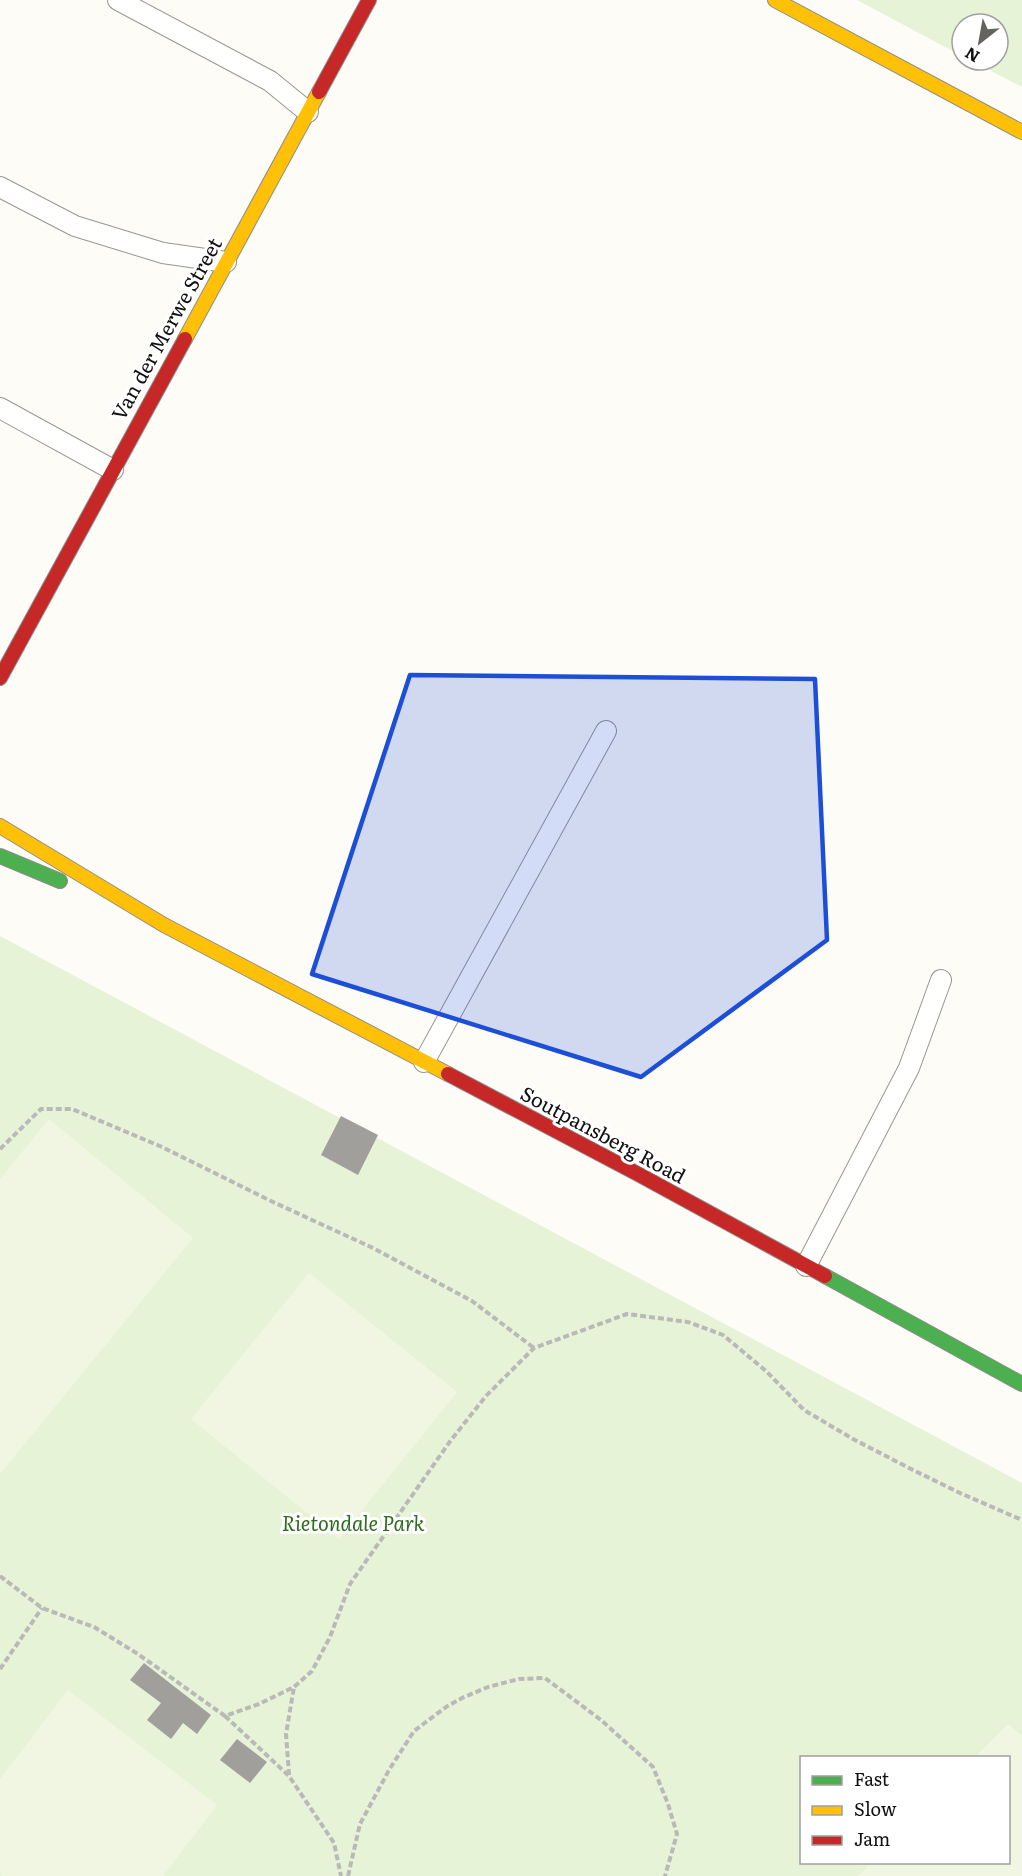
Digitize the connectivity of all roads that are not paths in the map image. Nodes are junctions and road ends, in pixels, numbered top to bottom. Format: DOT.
graph roads {
  1 [pos="118,0"];
  2 [pos="369,0"];
  3 [pos="775,0"];
  4 [pos="308,112"];
  5 [pos="1022,132"];
  6 [pos="0,187"];
  7 [pos="226,262"];
  8 [pos="0,408"];
  9 [pos="113,470"];
  10 [pos="0,678"];
  11 [pos="606,731"];
  12 [pos="0,826"];
  13 [pos="0,856"];
  14 [pos="164,925"];
  15 [pos="941,980"];
  16 [pos="424,1062"];
  17 [pos="806,1266"];
  18 [pos="1022,1384"];
  1 -- 4 [label="lane"];
  2 -- 4 [label="main road, Van der Merwe Street"];
  3 -- 5 [label="main road"];
  4 -- 7 [label="main road, Van der Merwe Street"];
  6 -- 7 [label="lane"];
  7 -- 9 [label="main road, Van der Merwe Street"];
  8 -- 9 [label="lane"];
  9 -- 10 [label="main road, Van der Merwe Street"];
  11 -- 16 [label="lane"];
  12 -- 14 [label="main road, Soutpansberg Road"];
  13 -- 14 [label="main road, Soutpansberg Road"];
  14 -- 16 [label="main road, Soutpansberg Road"];
  15 -- 17 [label="lane"];
  16 -- 17 [label="main road, Soutpansberg Road"];
  17 -- 18 [label="main road, Soutpansberg Road"];
}
